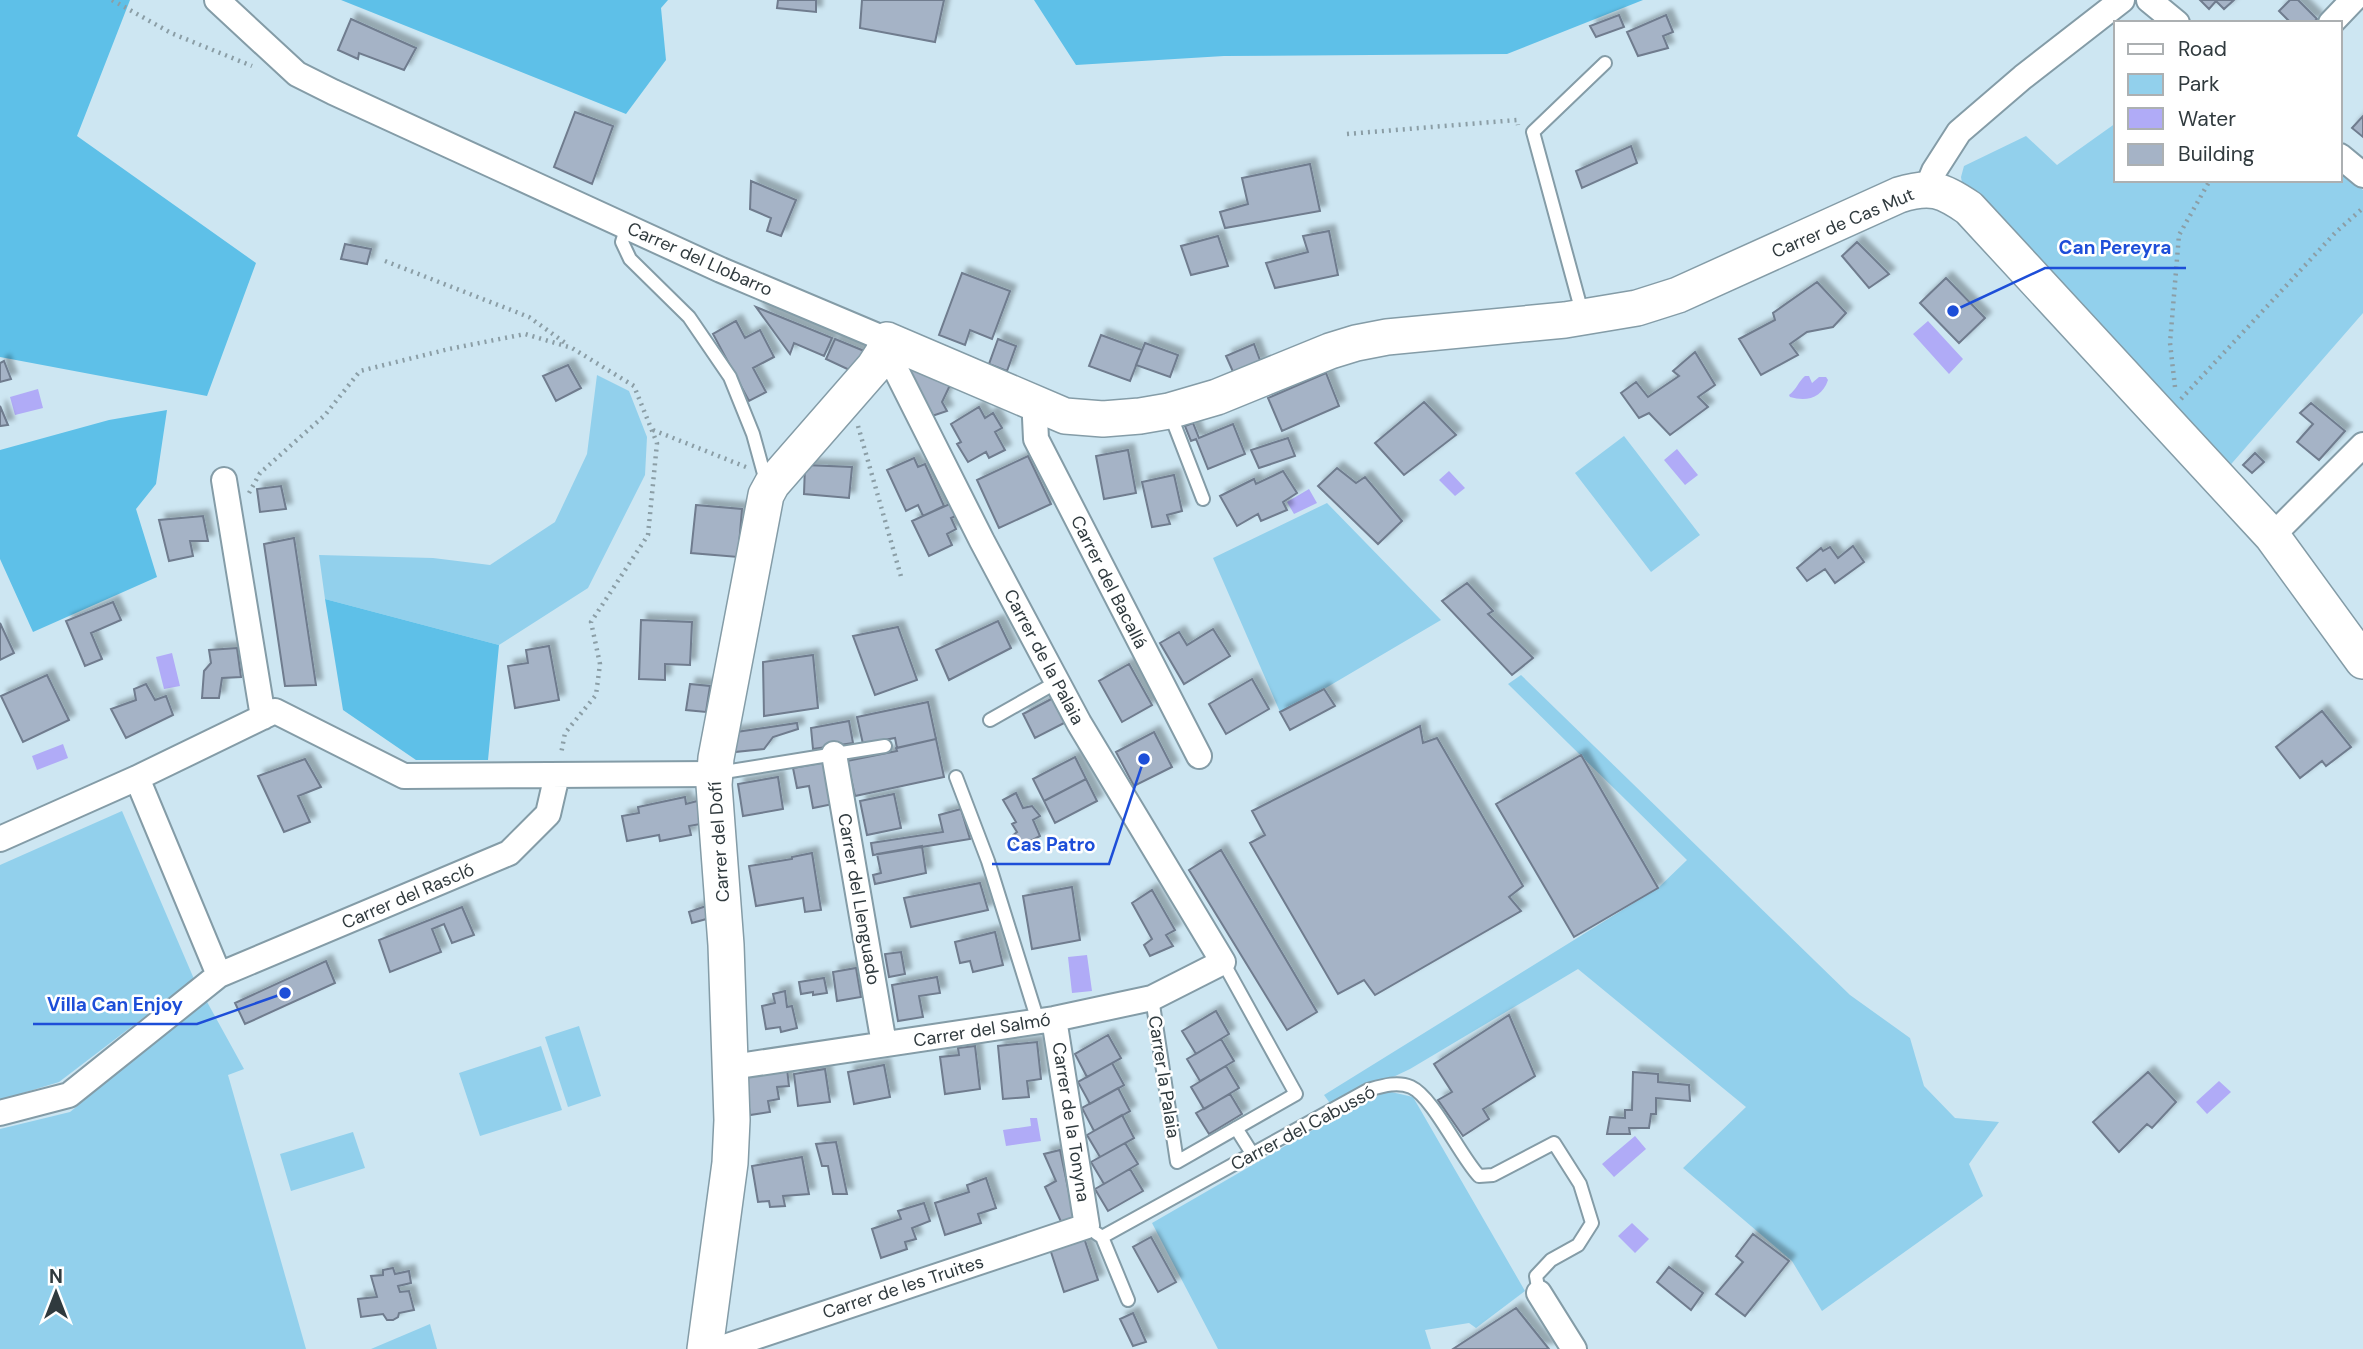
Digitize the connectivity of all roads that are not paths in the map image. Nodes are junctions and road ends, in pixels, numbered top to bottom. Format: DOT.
graph roads {
  1 [pos="217,0"];
  2 [pos="2122,0"];
  3 [pos="2149,0"];
  4 [pos="2353,0"];
  5 [pos="2174,21"];
  6 [pos="2333,21"];
  7 [pos="1605,63"];
  8 [pos="2342,158"];
  9 [pos="2363,175"];
  10 [pos="1927,188"];
  11 [pos="627,226"];
  12 [pos="1583,317"];
  13 [pos="887,340"];
  14 [pos="1217,397"];
  15 [pos="1040,405"];
  16 [pos="1169,411"];
  17 [pos="2363,445"];
  18 [pos="764,474"];
  19 [pos="225,480"];
  20 [pos="1203,499"];
  21 [pos="2272,536"];
  22 [pos="2363,661"];
  23 [pos="1057,682"];
  24 [pos="263,717"];
  25 [pos="990,720"];
  26 [pos="885,746"];
  27 [pos="834,754"];
  28 [pos="1199,756"];
  29 [pos="714,774"];
  30 [pos="557,775"];
  31 [pos="956,777"];
  32 [pos="137,778"];
  33 [pos="0,838"];
  34 [pos="1223,962"];
  35 [pos="219,975"];
  36 [pos="1152,998"];
  37 [pos="1046,1020"];
  38 [pos="884,1044"];
  39 [pos="732,1068"];
  40 [pos="0,1114"];
  41 [pos="1236,1128"];
  42 [pos="1253,1155"];
  43 [pos="1095,1232"];
  44 [pos="1539,1293"];
  45 [pos="1128,1300"];
  46 [pos="705,1349"];
  47 [pos="719,1349"];
  48 [pos="1574,1349"];
  1 -- 11 [label="street, Carrer del Llobarro"];
  2 -- 10 [label="street"];
  3 -- 5 [label="street"];
  4 -- 6 [label="street"];
  7 -- 12 [label="lane"];
  8 -- 9 [label="street"];
  10 -- 12 [label="street, Carrer de Cas Mut"];
  10 -- 21 [label="street, Carrer de Cas Mut"];
  11 -- 13 [label="street, Carrer del Llobarro"];
  11 -- 18 [label="lane"];
  12 -- 14 [label="street, Carrer de Cas Mut"];
  13 -- 15 [label="street, Carrer del Llobarro"];
  13 -- 23 [label="street, Carrer de la Palaia"];
  13 -- 29 [label="street, Carrer del Dofí"];
  14 -- 16 [label="street, Carrer del Llobarro"];
  15 -- 16 [label="street, Carrer del Llobarro"];
  15 -- 28 [label="street, Carrer del Bacallá"];
  16 -- 20 [label="lane"];
  17 -- 21 [label="street"];
  19 -- 24 [label="street"];
  21 -- 22 [label="street, Carrer de Cas Mut"];
  23 -- 25 [label="lane"];
  23 -- 34 [label="street, Carrer de la Palaia"];
  24 -- 30 [label="street"];
  24 -- 32 [label="street"];
  26 -- 27 [label="lane"];
  27 -- 29 [label="lane"];
  27 -- 38 [label="street, Carrer del Llenguado"];
  29 -- 30 [label="street"];
  29 -- 39 [label="street, Carrer del Dofí"];
  30 -- 35 [label="street, Carrer del Rascló"];
  31 -- 37 [label="lane"];
  32 -- 33 [label="street"];
  32 -- 35 [label="street"];
  34 -- 36 [label="street, Carrer del Salmó"];
  34 -- 41 [label="lane, Carrer la Palaia"];
  35 -- 40 [label="street, Carrer del Rascló"];
  36 -- 37 [label="street, Carrer del Salmó"];
  36 -- 41 [label="lane, Carrer la Palaia"];
  37 -- 38 [label="street, Carrer del Salmó"];
  37 -- 43 [label="street, Carrer de la Tonyna"];
  38 -- 39 [label="street, Carrer del Salmó"];
  39 -- 46 [label="street, Carrer del Dofí"];
  41 -- 42 [label="lane"];
  42 -- 43 [label="lane, Carrer del Cabussó"];
  42 -- 44 [label="lane, Carrer del Cabussó"];
  43 -- 45 [label="lane"];
  43 -- 47 [label="street, Carrer de les Truites"];
  44 -- 48 [label="street, Carrer del Cabussó"];
}
